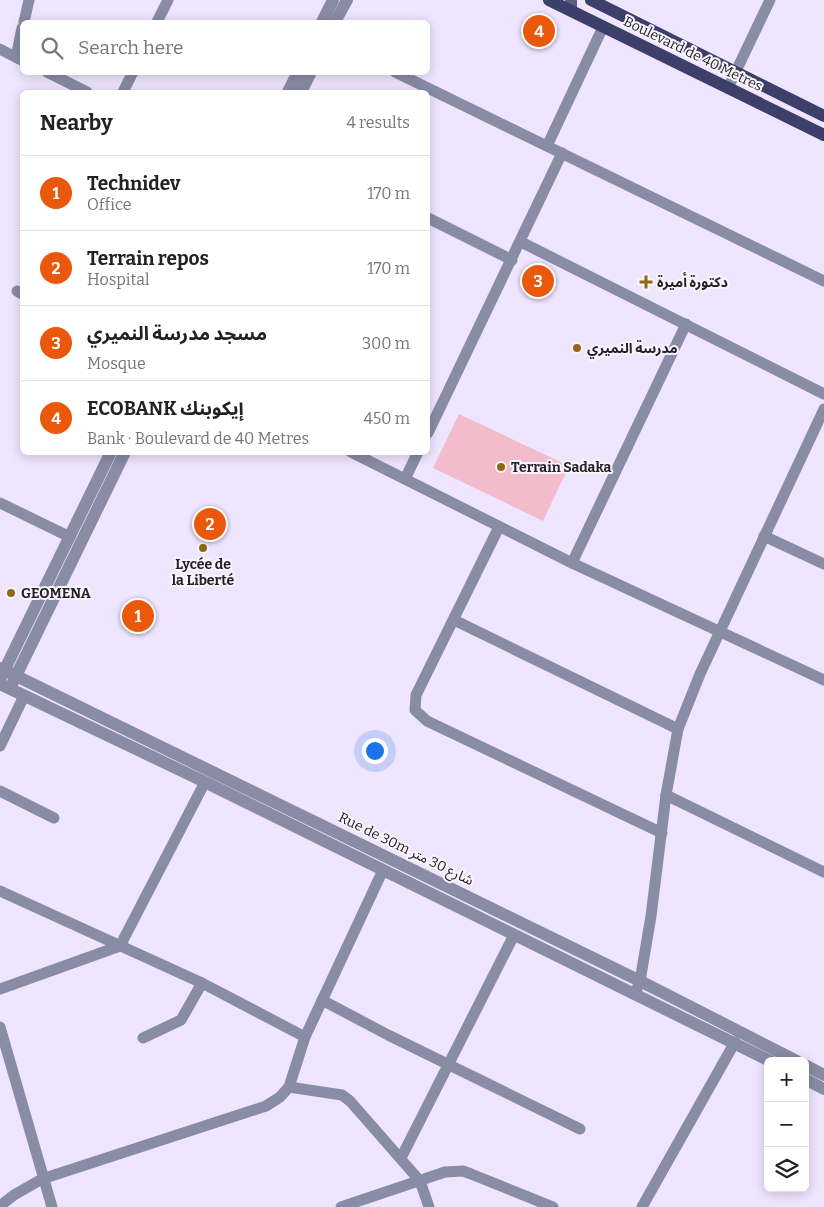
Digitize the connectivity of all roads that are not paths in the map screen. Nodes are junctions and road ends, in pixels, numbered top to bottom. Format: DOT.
graph roads {
  1 [pos="29,0"];
  2 [pos="168,0"];
  3 [pos="334,0"];
  4 [pos="347,0"];
  5 [pos="591,0"];
  6 [pos="770,0"];
  7 [pos="553,1"];
  8 [pos="571,5"];
  9 [pos="24,20"];
  10 [pos="158,20"];
  11 [pos="323,20"];
  12 [pos="336,20"];
  13 [pos="603,26"];
  14 [pos="0,49"];
  15 [pos="19,59"];
  16 [pos="736,72"];
  17 [pos="53,75"];
  18 [pos="132,75"];
  19 [pos="296,75"];
  20 [pos="309,75"];
  21 [pos="401,75"];
  22 [pos="728,88"];
  23 [pos="82,90"];
  24 [pos="124,90"];
  25 [pos="289,90"];
  26 [pos="302,90"];
  27 [pos="824,116"];
  28 [pos="824,135"];
  29 [pos="547,146"];
  30 [pos="562,153"];
  31 [pos="430,219"];
  32 [pos="521,242"];
  33 [pos="512,260"];
  34 [pos="824,281"];
  35 [pos="686,324"];
  36 [pos="824,394"];
  37 [pos="824,408"];
  38 [pos="430,429"];
  39 [pos="110,455"];
  40 [pos="122,455"];
  41 [pos="357,455"];
  42 [pos="417,455"];
  43 [pos="405,479"];
  44 [pos="0,503"];
  45 [pos="499,527"];
  46 [pos="764,536"];
  47 [pos="70,537"];
  48 [pos="572,563"];
  49 [pos="824,564"];
  50 [pos="454,620"];
  51 [pos="720,632"];
  52 [pos="5,673"];
  53 [pos="824,680"];
  54 [pos="5,686"];
  55 [pos="24,696"];
  56 [pos="678,730"];
  57 [pos="0,746"];
  58 [pos="205,782"];
  59 [pos="0,791"];
  60 [pos="666,795"];
  61 [pos="54,818"];
  62 [pos="662,833"];
  63 [pos="383,870"];
  64 [pos="824,872"];
  65 [pos="0,891"];
  66 [pos="514,935"];
  67 [pos="120,946"];
  68 [pos="640,981"];
  69 [pos="202,983"];
  70 [pos="0,989"];
  71 [pos="635,994"];
  72 [pos="322,1000"];
  73 [pos="0,1027"];
  74 [pos="304,1037"];
  75 [pos="143,1038"];
  76 [pos="735,1042"];
  77 [pos="789,1057"];
  78 [pos="764,1058"];
  79 [pos="447,1064"];
  80 [pos="809,1067"];
  81 [pos="824,1075"];
  82 [pos="809,1081"];
  83 [pos="289,1086"];
  84 [pos="824,1088"];
  85 [pos="580,1129"];
  86 [pos="401,1158"];
  87 [pos="42,1179"];
  88 [pos="420,1180"];
  89 [pos="0,1206"];
  90 [pos="52,1207"];
  91 [pos="341,1207"];
  92 [pos="429,1207"];
  93 [pos="553,1207"];
  94 [pos="642,1207"];
  1 -- 9 [label="street"];
  2 -- 10 [label="street"];
  3 -- 11 [label="street"];
  4 -- 12 [label="street"];
  5 -- 16 [label="main road, Boulevard de 40 Metres"];
  6 -- 16 [label="street"];
  7 -- 8 [label="main road, Boulevard de 40 Metres"];
  8 -- 13 [label="main road, Boulevard de 40 Metres"];
  13 -- 22 [label="main road, Boulevard de 40 Metres"];
  13 -- 29 [label="street"];
  14 -- 15 [label="street"];
  16 -- 22 [label="street"];
  16 -- 27 [label="main road, Boulevard de 40 Metres"];
  17 -- 23 [label="street"];
  18 -- 24 [label="street"];
  19 -- 25 [label="street"];
  20 -- 26 [label="street"];
  21 -- 29 [label="street"];
  22 -- 28 [label="main road, Boulevard de 40 Metres"];
  29 -- 30 [label="street"];
  30 -- 32 [label="street"];
  30 -- 34 [label="street"];
  31 -- 33 [label="street"];
  32 -- 33 [label="street"];
  32 -- 35 [label="street"];
  33 -- 38 [label="street"];
  35 -- 36 [label="street"];
  35 -- 48 [label="street"];
  37 -- 46 [label="street"];
  39 -- 47 [label="street"];
  40 -- 52 [label="street"];
  41 -- 43 [label="street"];
  42 -- 43 [label="street"];
  43 -- 45 [label="street"];
  44 -- 47 [label="street"];
  45 -- 48 [label="street"];
  45 -- 50 [label="street"];
  46 -- 49 [label="street"];
  46 -- 51 [label="street"];
  47 -- 52 [label="street"];
  48 -- 51 [label="street"];
  50 -- 56 [label="street"];
  50 -- 62 [label="street"];
  51 -- 53 [label="street"];
  51 -- 56 [label="street"];
  52 -- 54 [label="street"];
  52 -- 68 [label="street, Rue de 30m شارع 30 متر"];
  54 -- 55 [label="street, Rue de 30m شارع 30 متر"];
  55 -- 57 [label="street"];
  55 -- 58 [label="street, Rue de 30m شارع 30 متر"];
  56 -- 60 [label="street"];
  58 -- 63 [label="street, Rue de 30m شارع 30 متر"];
  58 -- 67 [label="street"];
  59 -- 61 [label="street"];
  60 -- 62 [label="street"];
  60 -- 64 [label="street"];
  62 -- 68 [label="street"];
  63 -- 66 [label="street, Rue de 30m شارع 30 متر"];
  63 -- 72 [label="street"];
  65 -- 67 [label="street"];
  66 -- 71 [label="street, Rue de 30m شارع 30 متر"];
  66 -- 79 [label="street"];
  67 -- 69 [label="street"];
  67 -- 70 [label="street"];
  68 -- 71 [label="street"];
  68 -- 77 [label="street, Rue de 30m شارع 30 متر"];
  69 -- 74 [label="street"];
  69 -- 75 [label="street"];
  71 -- 76 [label="street, Rue de 30m شارع 30 متر"];
  72 -- 74 [label="street"];
  72 -- 79 [label="street"];
  73 -- 87 [label="street"];
  74 -- 83 [label="street"];
  76 -- 78 [label="street, Rue de 30m شارع 30 متر"];
  76 -- 94 [label="street"];
  79 -- 85 [label="street"];
  79 -- 86 [label="street"];
  80 -- 81 [label="street"];
  82 -- 84 [label="street"];
  83 -- 86 [label="street"];
  83 -- 87 [label="street"];
  86 -- 88 [label="street"];
  87 -- 89 [label="street"];
  87 -- 90 [label="street"];
  88 -- 91 [label="street"];
  88 -- 92 [label="street"];
  88 -- 93 [label="street"];
}
